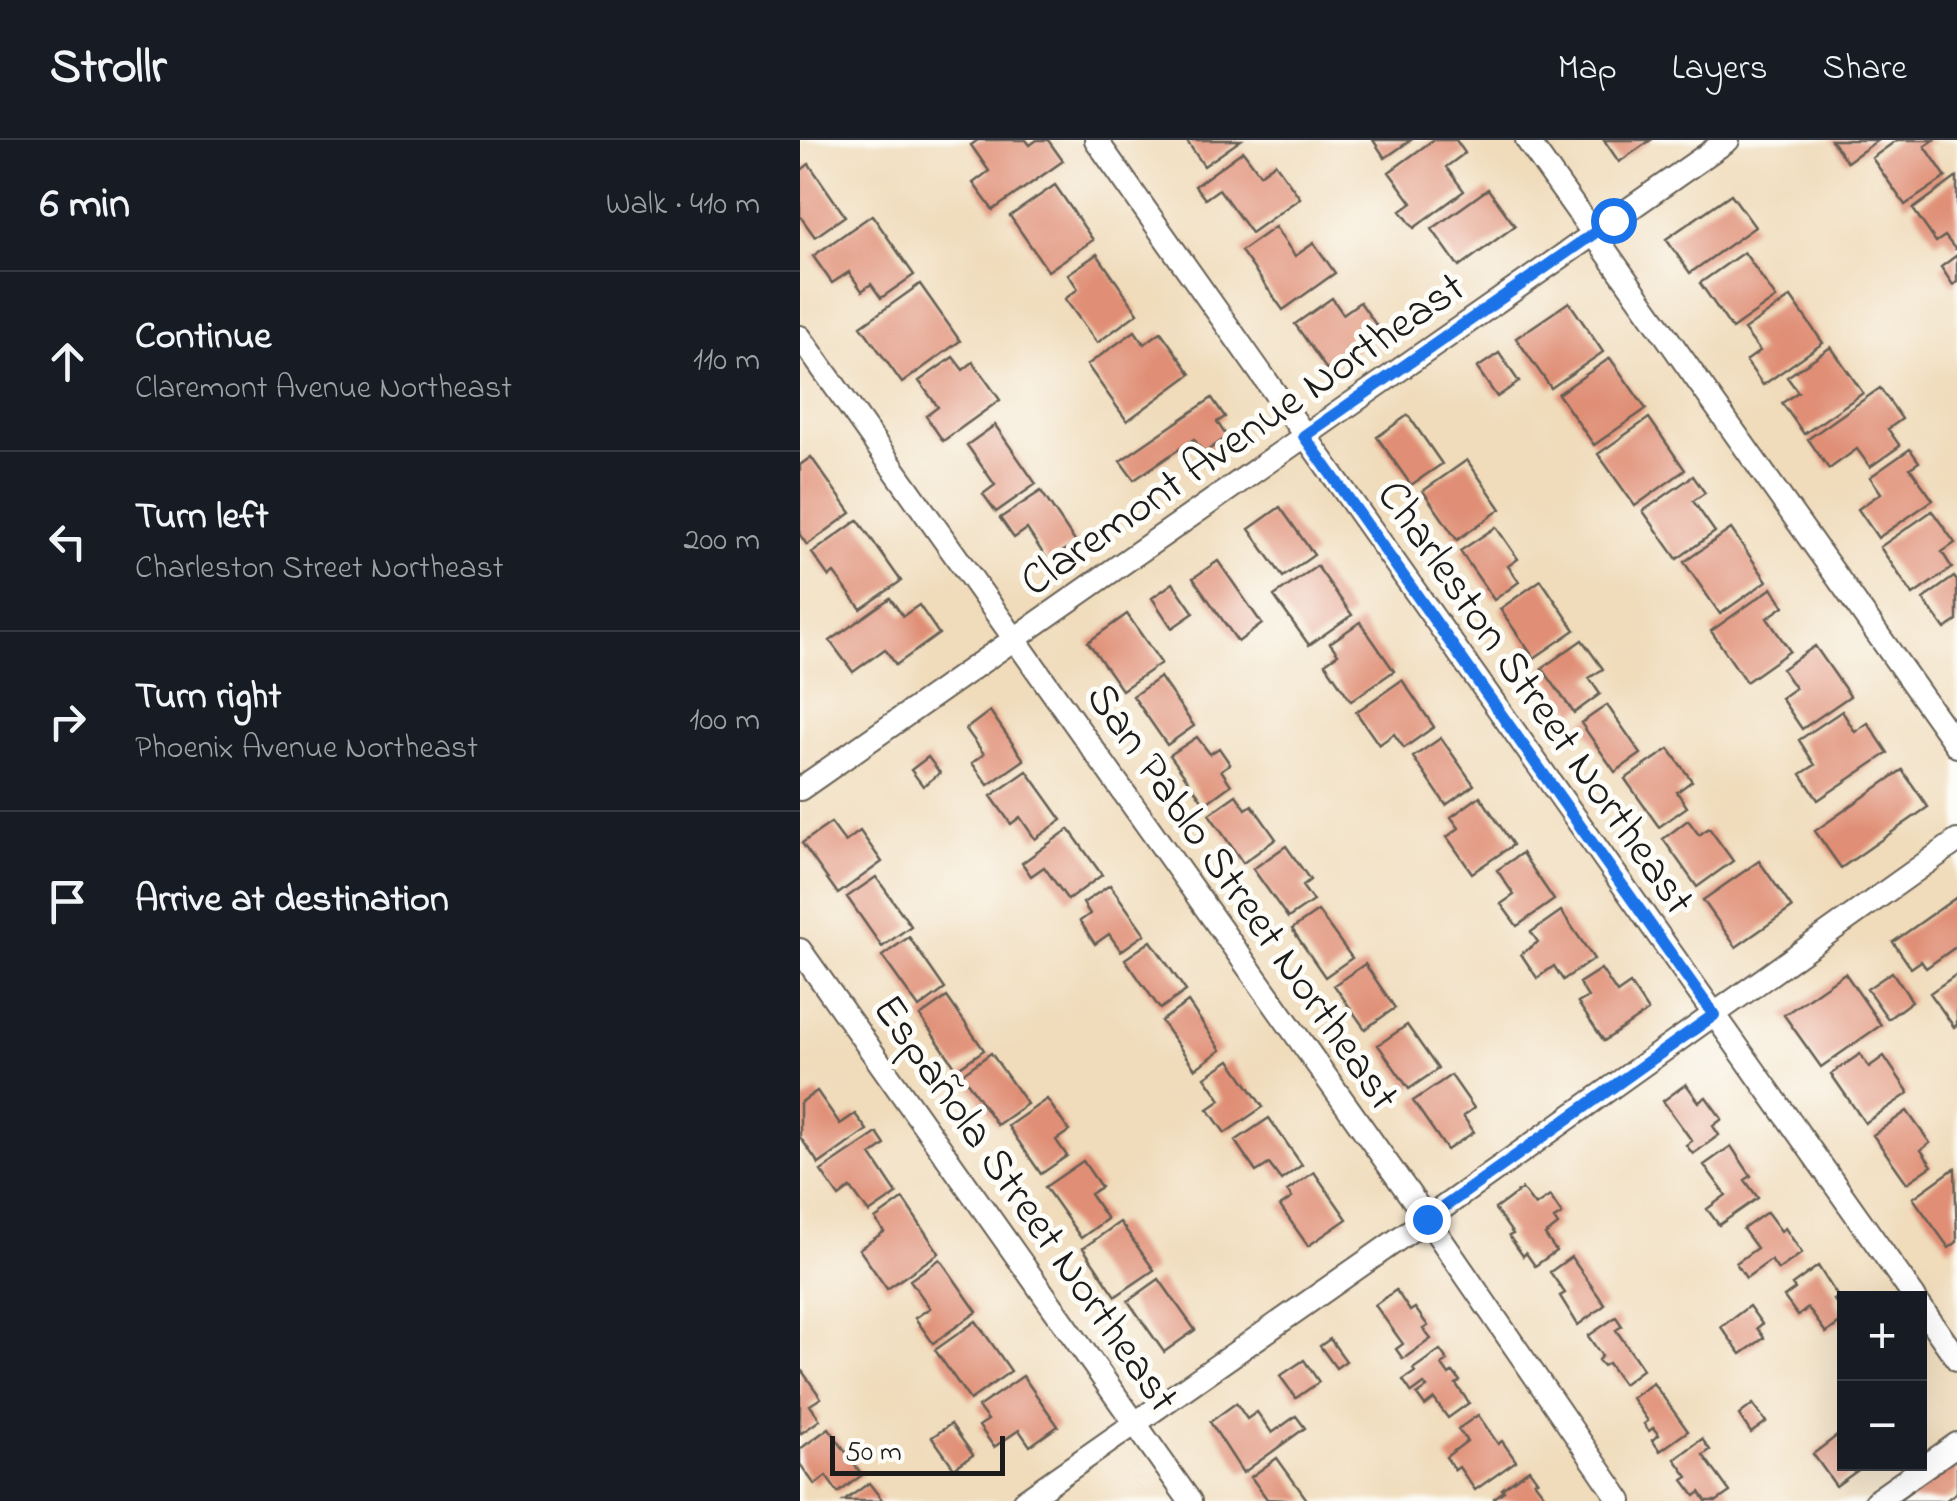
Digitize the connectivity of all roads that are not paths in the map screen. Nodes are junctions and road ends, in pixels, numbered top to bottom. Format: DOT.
graph roads {
  1 [pos="1096,140"];
  2 [pos="1527,140"];
  3 [pos="1728,140"];
  4 [pos="1593,234"];
  5 [pos="800,337"];
  6 [pos="1304,436"];
  7 [pos="1014,640"];
  8 [pos="1957,746"];
  9 [pos="800,789"];
  10 [pos="1957,841"];
  11 [pos="800,950"];
  12 [pos="1714,1015"];
  13 [pos="1427,1219"];
  14 [pos="1909,1291"];
  15 [pos="1927,1316"];
  16 [pos="1957,1359"];
  17 [pos="1135,1423"];
  18 [pos="1957,1444"];
  19 [pos="1024,1501"];
  20 [pos="1190,1501"];
  21 [pos="1622,1501"];
  22 [pos="1876,1501"];
  1 -- 6 [label="street, Charleston Street Northeast"];
  2 -- 4 [label="street"];
  3 -- 4 [label="street, Claremont Avenue Northeast"];
  4 -- 6 [label="street, Claremont Avenue Northeast"];
  4 -- 8 [label="street"];
  5 -- 7 [label="street, San Pablo Street Northeast"];
  6 -- 7 [label="street, Claremont Avenue Northeast"];
  6 -- 12 [label="street, Charleston Street Northeast"];
  7 -- 9 [label="street, Claremont Avenue Northeast"];
  7 -- 13 [label="street, San Pablo Street Northeast"];
  10 -- 12 [label="street"];
  11 -- 17 [label="street, Española Street Northeast"];
  12 -- 13 [label="street"];
  12 -- 14 [label="street, Charleston Street Northeast"];
  13 -- 17 [label="street"];
  13 -- 21 [label="street, San Pablo Street Northeast"];
  15 -- 16 [label="street"];
  17 -- 19 [label="street"];
  17 -- 20 [label="street, Española Street Northeast"];
  18 -- 22 [label="street"];
}
